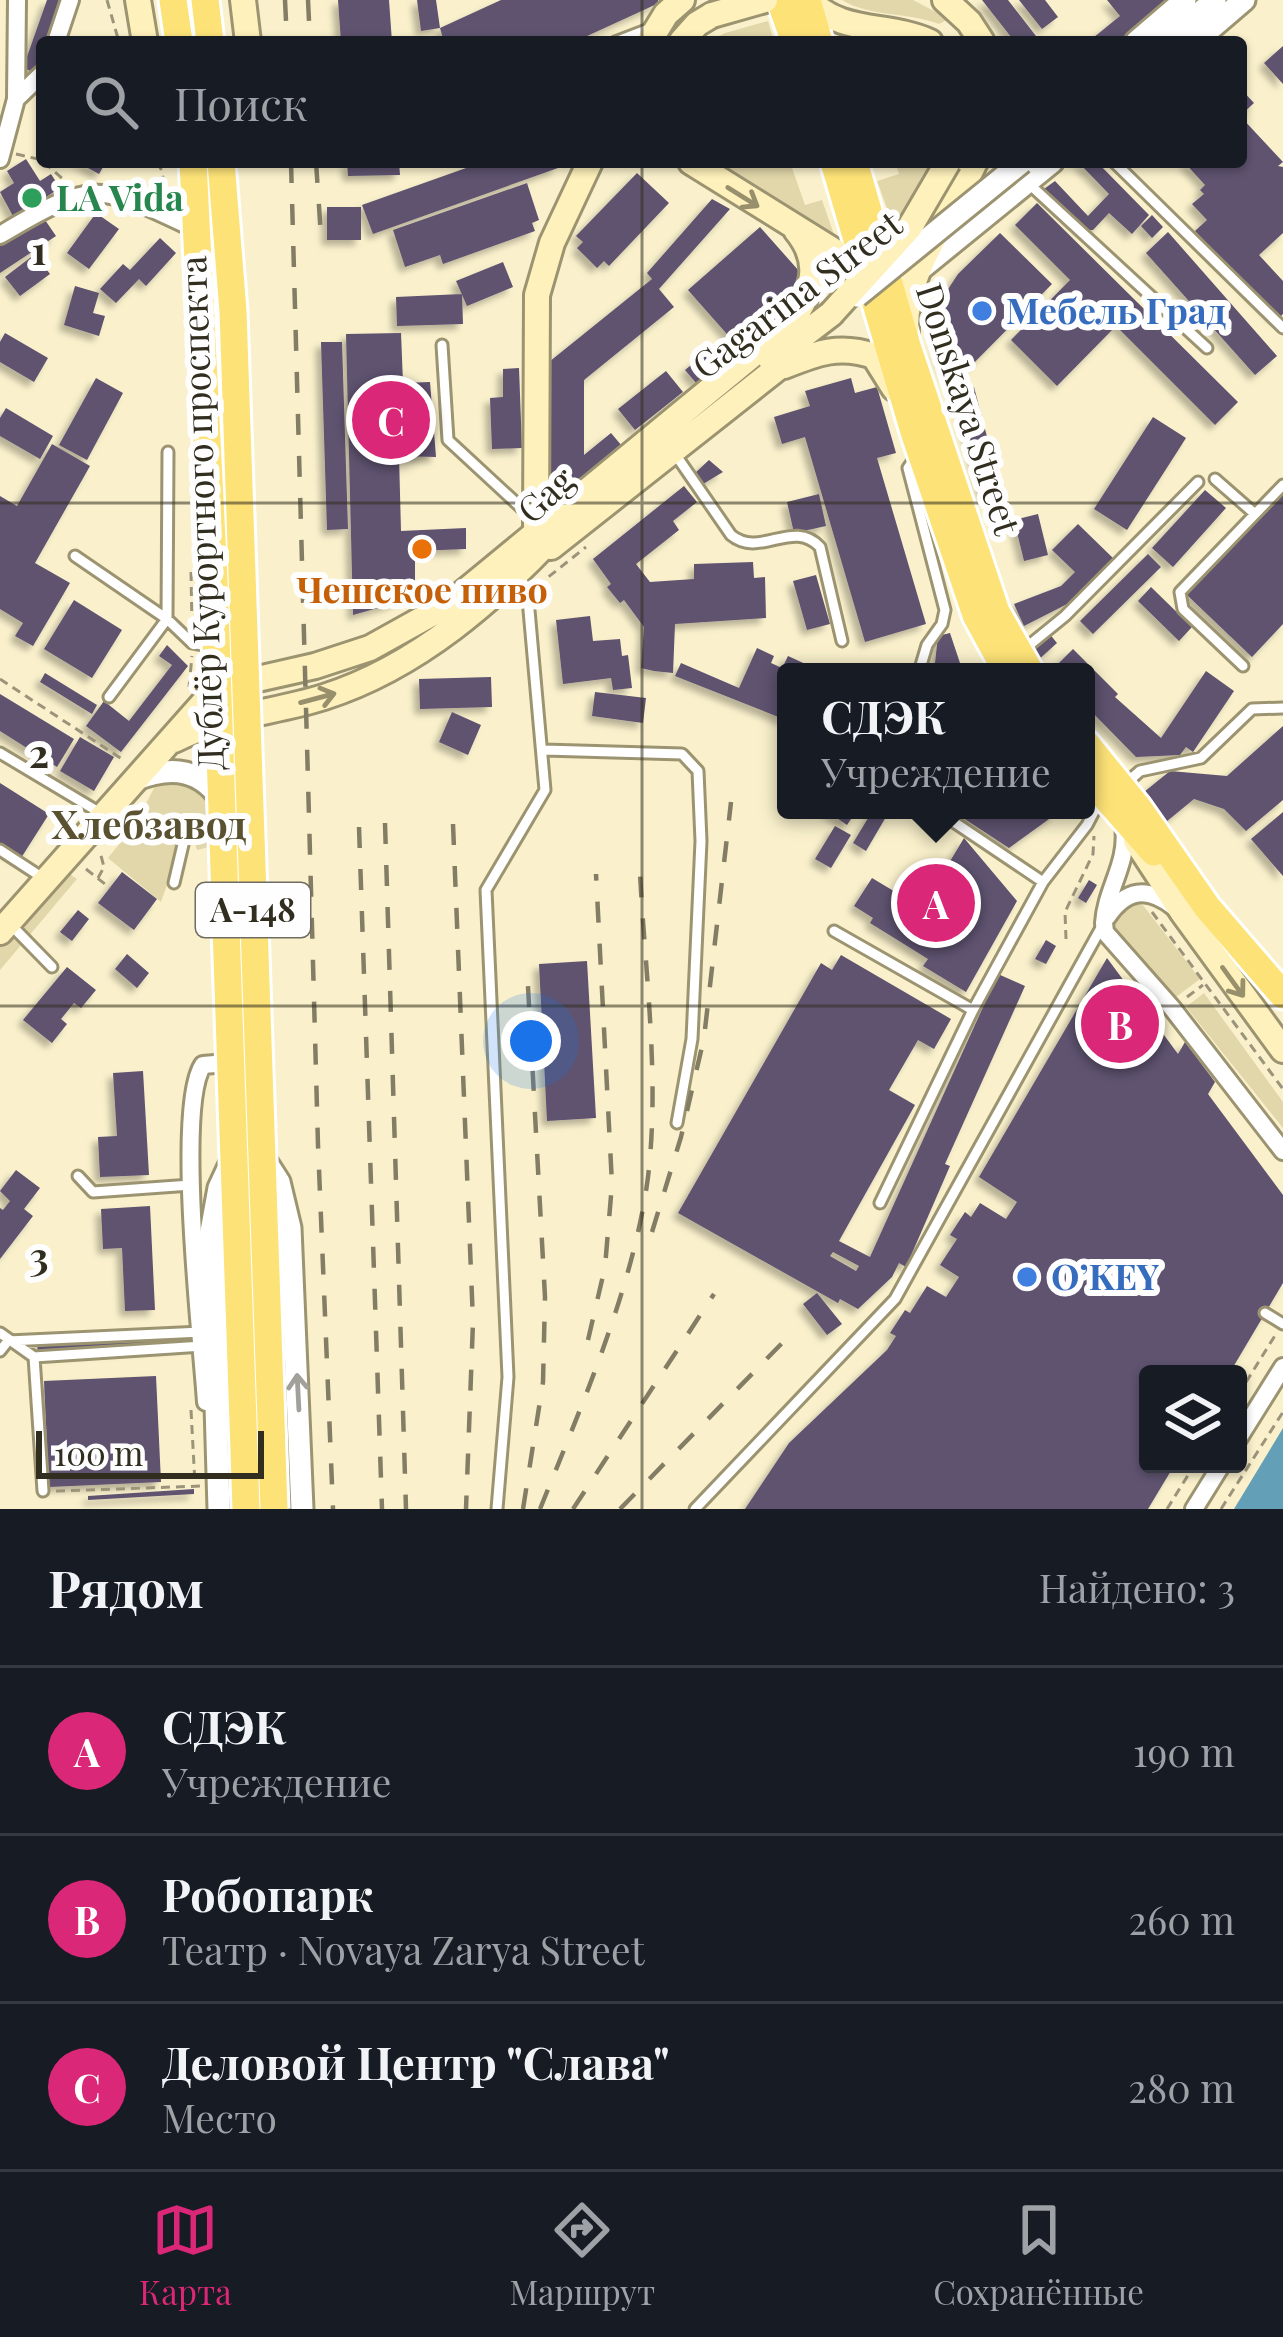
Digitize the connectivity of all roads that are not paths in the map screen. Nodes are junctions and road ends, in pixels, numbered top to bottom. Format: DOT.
graph roads {
  1 [pos="17,0"];
  2 [pos="70,0"];
  3 [pos="138,0"];
  4 [pos="172,0"];
  5 [pos="205,0"];
  6 [pos="243,0"];
  7 [pos="682,0"];
  8 [pos="765,0"];
  9 [pos="780,0"];
  10 [pos="808,0"];
  11 [pos="945,0"];
  12 [pos="1185,0"];
  13 [pos="1215,0"];
  14 [pos="1244,0"];
  15 [pos="654,33"];
  16 [pos="58,36"];
  17 [pos="144,36"];
  18 [pos="178,36"];
  19 [pos="209,36"];
  20 [pos="247,36"];
  21 [pos="687,36"];
  22 [pos="793,36"];
  23 [pos="817,36"];
  24 [pos="914,36"];
  25 [pos="978,36"];
  26 [pos="1143,36"];
  27 [pos="1172,36"];
  28 [pos="1203,36"];
  29 [pos="36,80"];
  30 [pos="16,99"];
  31 [pos="1,155"];
  32 [pos="216,168"];
  33 [pos="587,168"];
  34 [pos="700,168"];
  35 [pos="836,168"];
  36 [pos="856,168"];
  37 [pos="944,168"];
  38 [pos="972,168"];
  39 [pos="1120,168"];
  40 [pos="1025,172"];
  41 [pos="796,230"];
  42 [pos="0,235"];
  43 [pos="220,239"];
  44 [pos="917,272"];
  45 [pos="870,293"];
  46 [pos="831,314"];
  47 [pos="790,324"];
  48 [pos="1283,328"];
  49 [pos="442,345"];
  50 [pos="907,346"];
  51 [pos="1207,348"];
  52 [pos="776,370"];
  53 [pos="918,444"];
  54 [pos="673,451"];
  55 [pos="167,452"];
  56 [pos="1215,479"];
  57 [pos="613,482"];
  58 [pos="1198,482"];
  59 [pos="1283,485"];
  60 [pos="1255,514"];
  61 [pos="536,523"];
  62 [pos="75,556"];
  63 [pos="528,573"];
  64 [pos="167,619"];
  65 [pos="842,641"];
  66 [pos="230,650"];
  67 [pos="921,663"];
  68 [pos="1009,663"];
  69 [pos="1010,663"];
  70 [pos="1014,663"];
  71 [pos="1243,666"];
  72 [pos="231,685"];
  73 [pos="109,697"];
  74 [pos="1283,708"];
  75 [pos="231,717"];
  76 [pos="167,744"];
  77 [pos="544,750"];
  78 [pos="0,753"];
  79 [pos="137,776"];
  80 [pos="1103,786"];
  81 [pos="102,814"];
  82 [pos="949,819"];
  83 [pos="1089,819"];
  84 [pos="1122,820"];
  85 [pos="235,824"];
  86 [pos="0,850"];
  87 [pos="46,880"];
  88 [pos="1043,882"];
  89 [pos="174,883"];
  90 [pos="1190,911"];
  91 [pos="1104,923"];
  92 [pos="4,927"];
  93 [pos="833,931"];
  94 [pos="52,968"];
  95 [pos="1283,995"];
  96 [pos="973,1010"];
  97 [pos="1283,1050"];
  98 [pos="245,1062"];
  99 [pos="677,1123"];
  100 [pos="247,1139"];
  101 [pos="1283,1151"];
  102 [pos="78,1176"];
  103 [pos="190,1185"];
  104 [pos="880,1203"];
  105 [pos="1265,1313"];
  106 [pos="1283,1324"];
  107 [pos="4,1337"];
  108 [pos="202,1339"];
  109 [pos="0,1351"];
  110 [pos="34,1357"];
  111 [pos="1283,1367"];
  112 [pos="1247,1425"];
  113 [pos="1216,1473"];
  114 [pos="203,1486"];
  115 [pos="43,1491"];
  116 [pos="219,1509"];
  117 [pos="246,1509"];
  118 [pos="259,1509"];
  119 [pos="274,1509"];
  120 [pos="302,1509"];
  121 [pos="496,1509"];
  122 [pos="695,1509"];
  123 [pos="1194,1509"];
  1 -- 30 [label="street"];
  2 -- 16 [label="street"];
  3 -- 17 [label="main road"];
  4 -- 18 [label="main road"];
  5 -- 19 [label="main road"];
  6 -- 20 [label="main road"];
  7 -- 15 [label="main road"];
  8 -- 21 [label="main road, bridge"];
  9 -- 22 [label="main road"];
  10 -- 23 [label="main road"];
  10 -- 24 [label="main road"];
  11 -- 25 [label="main road"];
  12 -- 26 [label="street"];
  13 -- 27 [label="street"];
  14 -- 28 [label="street"];
  29 -- 30 [label="street"];
  30 -- 31 [label="street"];
  32 -- 43 [label="main road"];
  32 -- 117 [label="main road, А-148, bridge"];
  32 -- 119 [label="main road, Дублёр Курортного проспекта / А-148, bridge"];
  33 -- 61 [label="main road"];
  34 -- 41 [label="main road, one-way"];
  35 -- 45 [label="main road"];
  36 -- 50 [label="main road, Donskaya Street"];
  37 -- 46 [label="main road, bridge"];
  38 -- 44 [label="main road"];
  39 -- 48 [label="lane"];
  40 -- 44 [label="street"];
  40 -- 46 [label="street, Gagarina Street, bridge"];
  40 -- 51 [label="lane"];
  41 -- 45 [label="main road"];
  41 -- 47 [label="main road"];
  42 -- 43 [label="street"];
  43 -- 66 [label="main road"];
  44 -- 50 [label="main road"];
  45 -- 53 [label="main road"];
  46 -- 57 [label="main road, Gagarina Street"];
  47 -- 52 [label="main road"];
  47 -- 61 [label="main road"];
  49 -- 61 [label="lane"];
  50 -- 69 [label="main road, Donskaya Street"];
  52 -- 53 [label="main road"];
  52 -- 54 [label="main road"];
  53 -- 67 [label="lane"];
  53 -- 68 [label="main road"];
  54 -- 63 [label="main road"];
  54 -- 65 [label="lane"];
  55 -- 64 [label="lane"];
  56 -- 60 [label="lane"];
  57 -- 63 [label="main road, Gag"];
  58 -- 70 [label="lane"];
  59 -- 60 [label="lane"];
  60 -- 71 [label="lane"];
  61 -- 72 [label="main road"];
  62 -- 64 [label="lane"];
  75 -- 63 [label="main road, one-way"];
  63 -- 77 [label="lane"];
  64 -- 66 [label="lane"];
  64 -- 73 [label="lane"];
  66 -- 72 [label="main road"];
  72 -- 75 [label="main road"];
  72 -- 76 [label="main road"];
  74 -- 80 [label="lane"];
  75 -- 76 [label="main road"];
  75 -- 85 [label="street"];
  76 -- 79 [label="main road"];
  77 -- 99 [label="lane"];
  77 -- 121 [label="lane"];
  78 -- 81 [label="lane"];
  79 -- 81 [label="main road"];
  79 -- 85 [label="street"];
  80 -- 84 [label="main road"];
  80 -- 90 [label="main road"];
  81 -- 87 [label="main road"];
  82 -- 88 [label="lane"];
  83 -- 88 [label="lane"];
  84 -- 90 [label="main road"];
  84 -- 91 [label="street"];
  85 -- 89 [label="lane"];
  85 -- 98 [label="street"];
  86 -- 87 [label="lane"];
  87 -- 92 [label="main road"];
  88 -- 96 [label="lane"];
  90 -- 91 [label="street"];
  90 -- 95 [label="main road"];
  90 -- 97 [label="main road, one-way"];
  91 -- 101 [label="street"];
  91 -- 122 [label="lane"];
  92 -- 94 [label="lane"];
  93 -- 96 [label="lane"];
  96 -- 104 [label="lane"];
  98 -- 100 [label="street"];
  98 -- 103 [label="street"];
  100 -- 116 [label="street"];
  100 -- 118 [label="street"];
  120 -- 100 [label="street, one-way"];
  102 -- 103 [label="lane"];
  103 -- 108 [label="street"];
  105 -- 106 [label="lane"];
  107 -- 108 [label="lane"];
  107 -- 109 [label="lane"];
  107 -- 110 [label="lane"];
  108 -- 110 [label="lane"];
  108 -- 114 [label="street"];
  110 -- 115 [label="lane"];
  111 -- 112 [label="street"];
  113 -- 123 [label="street"];
}
